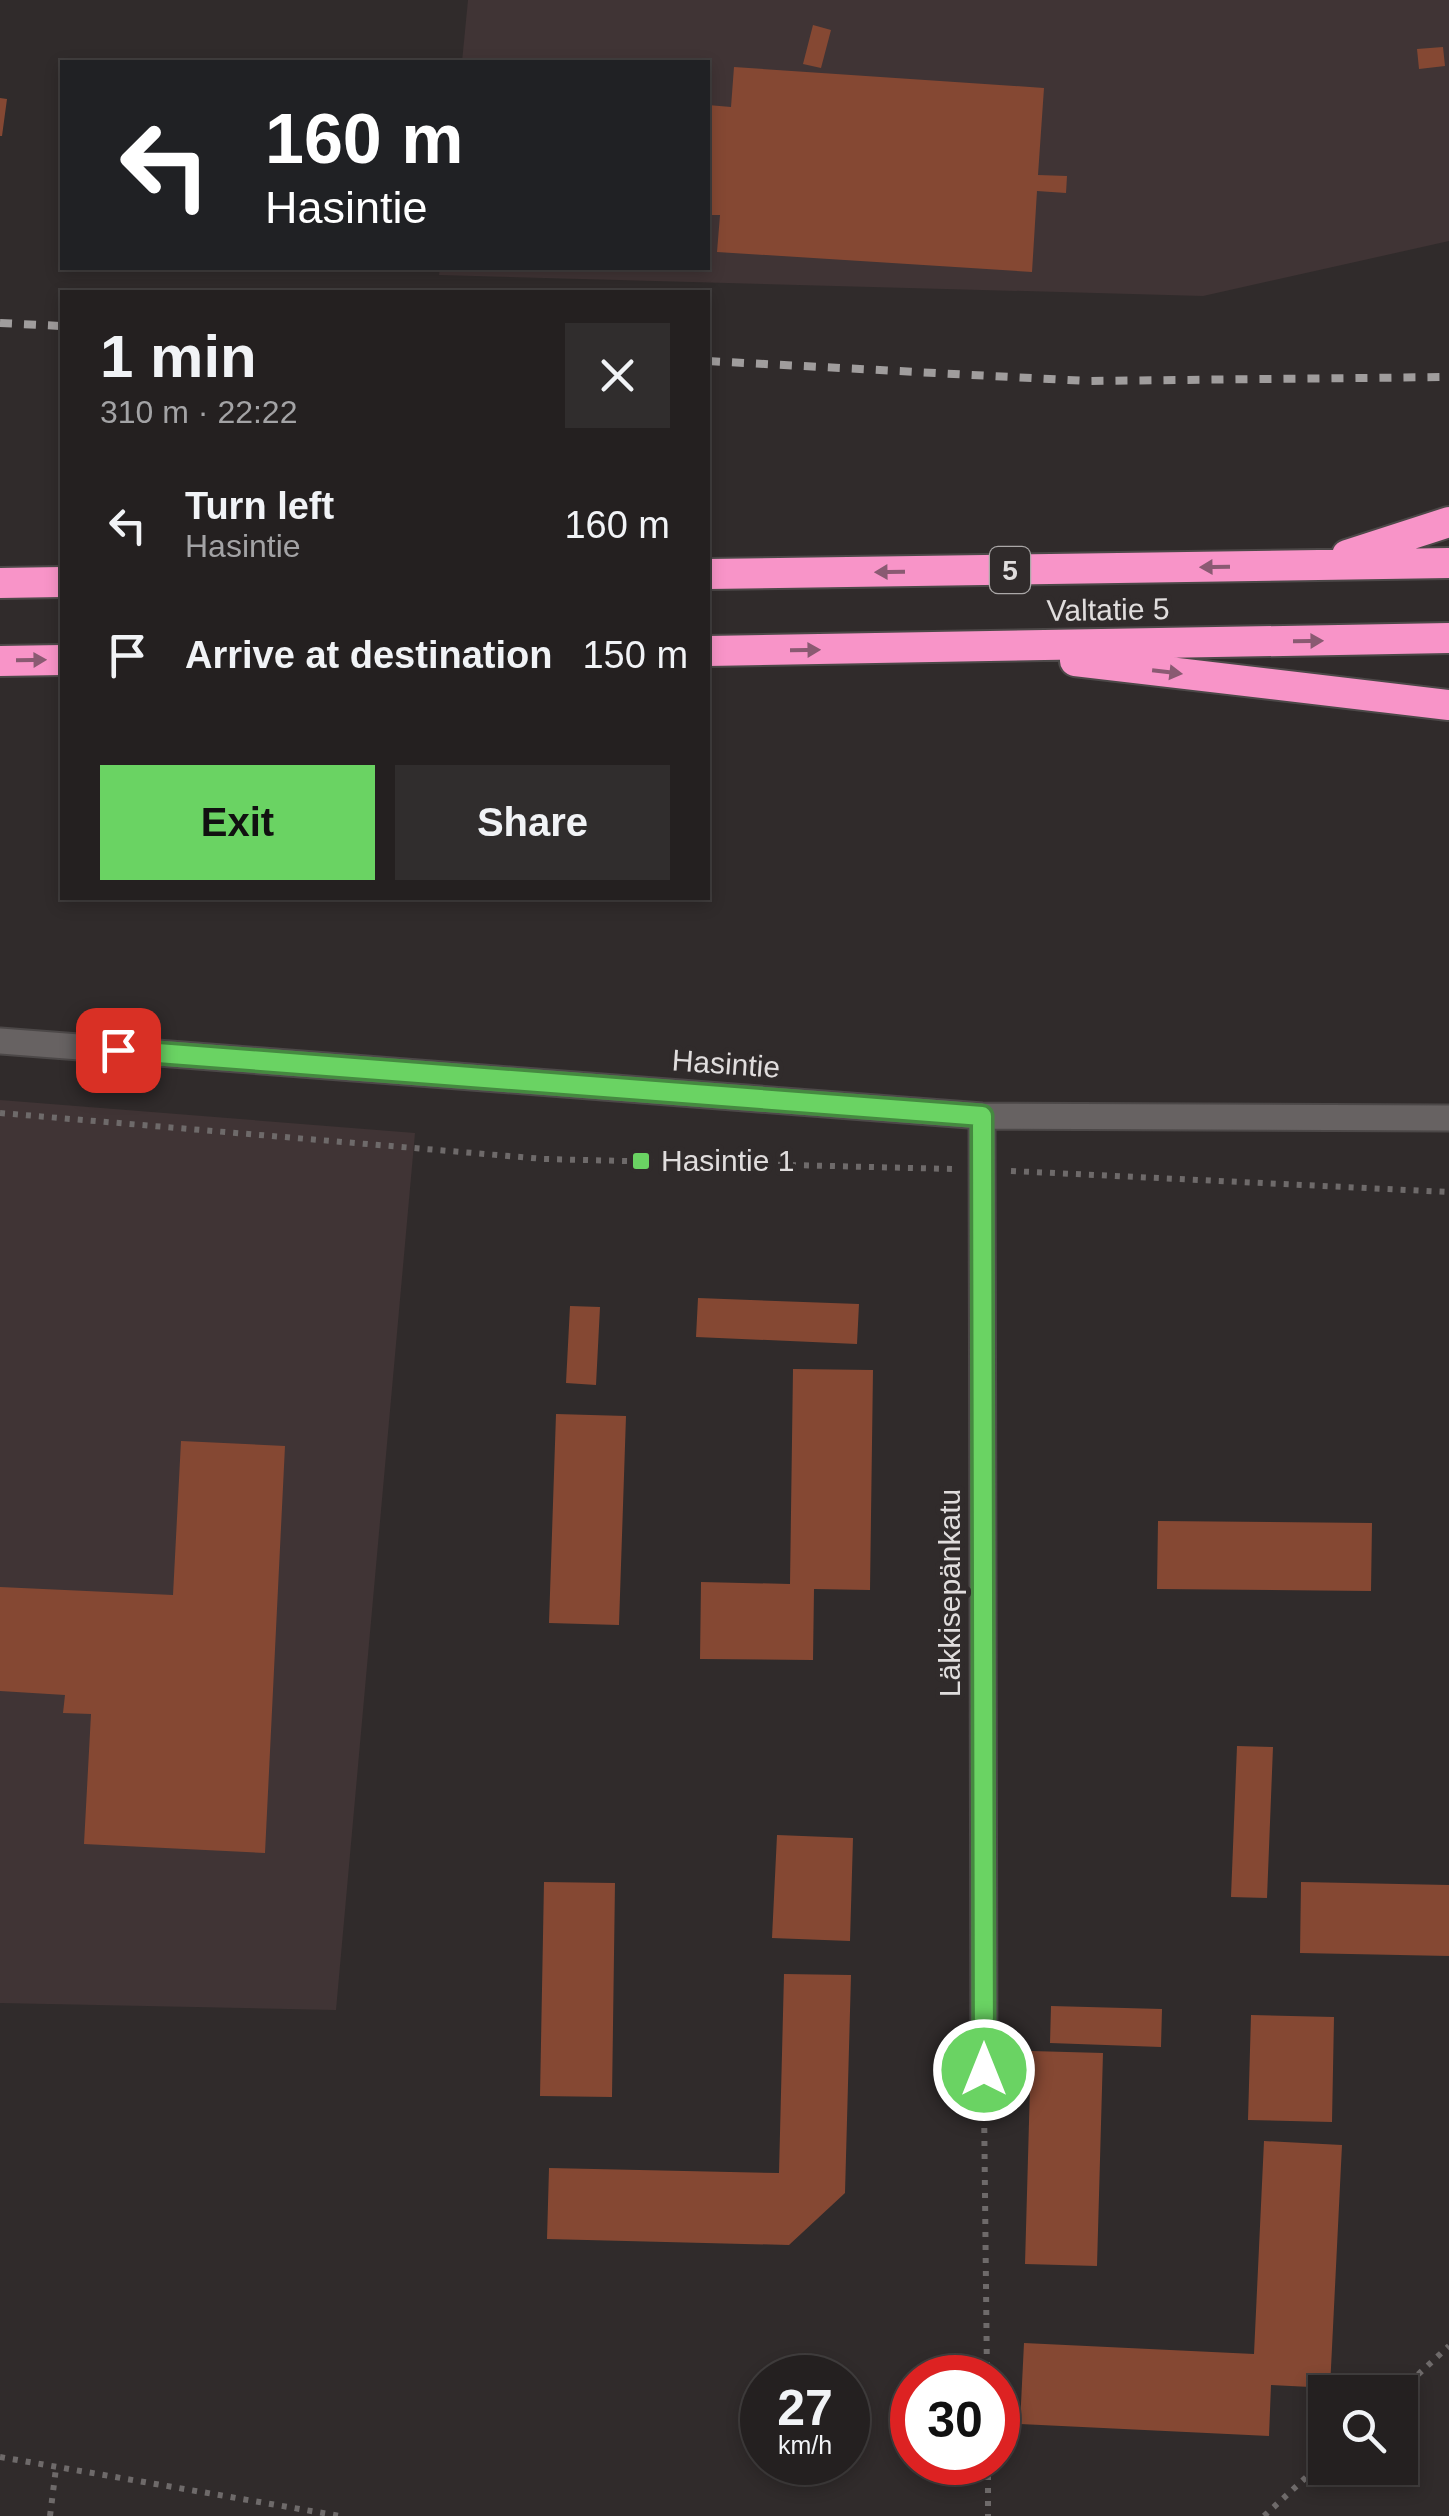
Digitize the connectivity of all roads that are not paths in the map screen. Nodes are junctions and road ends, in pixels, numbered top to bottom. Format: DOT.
graph roads {
  1 [pos="1449,522"];
  2 [pos="1449,563"];
  3 [pos="1313,566"];
  4 [pos="710,574"];
  5 [pos="60,582"];
  6 [pos="0,583"];
  7 [pos="1449,638"];
  8 [pos="966,648"];
  9 [pos="710,652"];
  10 [pos="60,660"];
  11 [pos="0,661"];
  12 [pos="1449,706"];
  13 [pos="0,1041"];
  14 [pos="982,1116"];
  15 [pos="1449,1118"];
  16 [pos="984,2070"];
  1 -- 3 [label="highway"];
  2 -- 3 [label="highway, Valtatie 5 / 5"];
  3 -- 4 [label="highway, Valtatie 5 / 5, one-way"];
  5 -- 6 [label="highway"];
  8 -- 7 [label="highway, Valtatie 5, one-way"];
  9 -- 8 [label="highway, Valtatie 5, one-way"];
  8 -- 12 [label="highway, one-way"];
  11 -- 10 [label="highway, one-way"];
  13 -- 14 [label="street, Hasintie"];
  14 -- 15 [label="street, Hasintie"];
  14 -- 16 [label="street, Läkkisepänkatu"];
}
